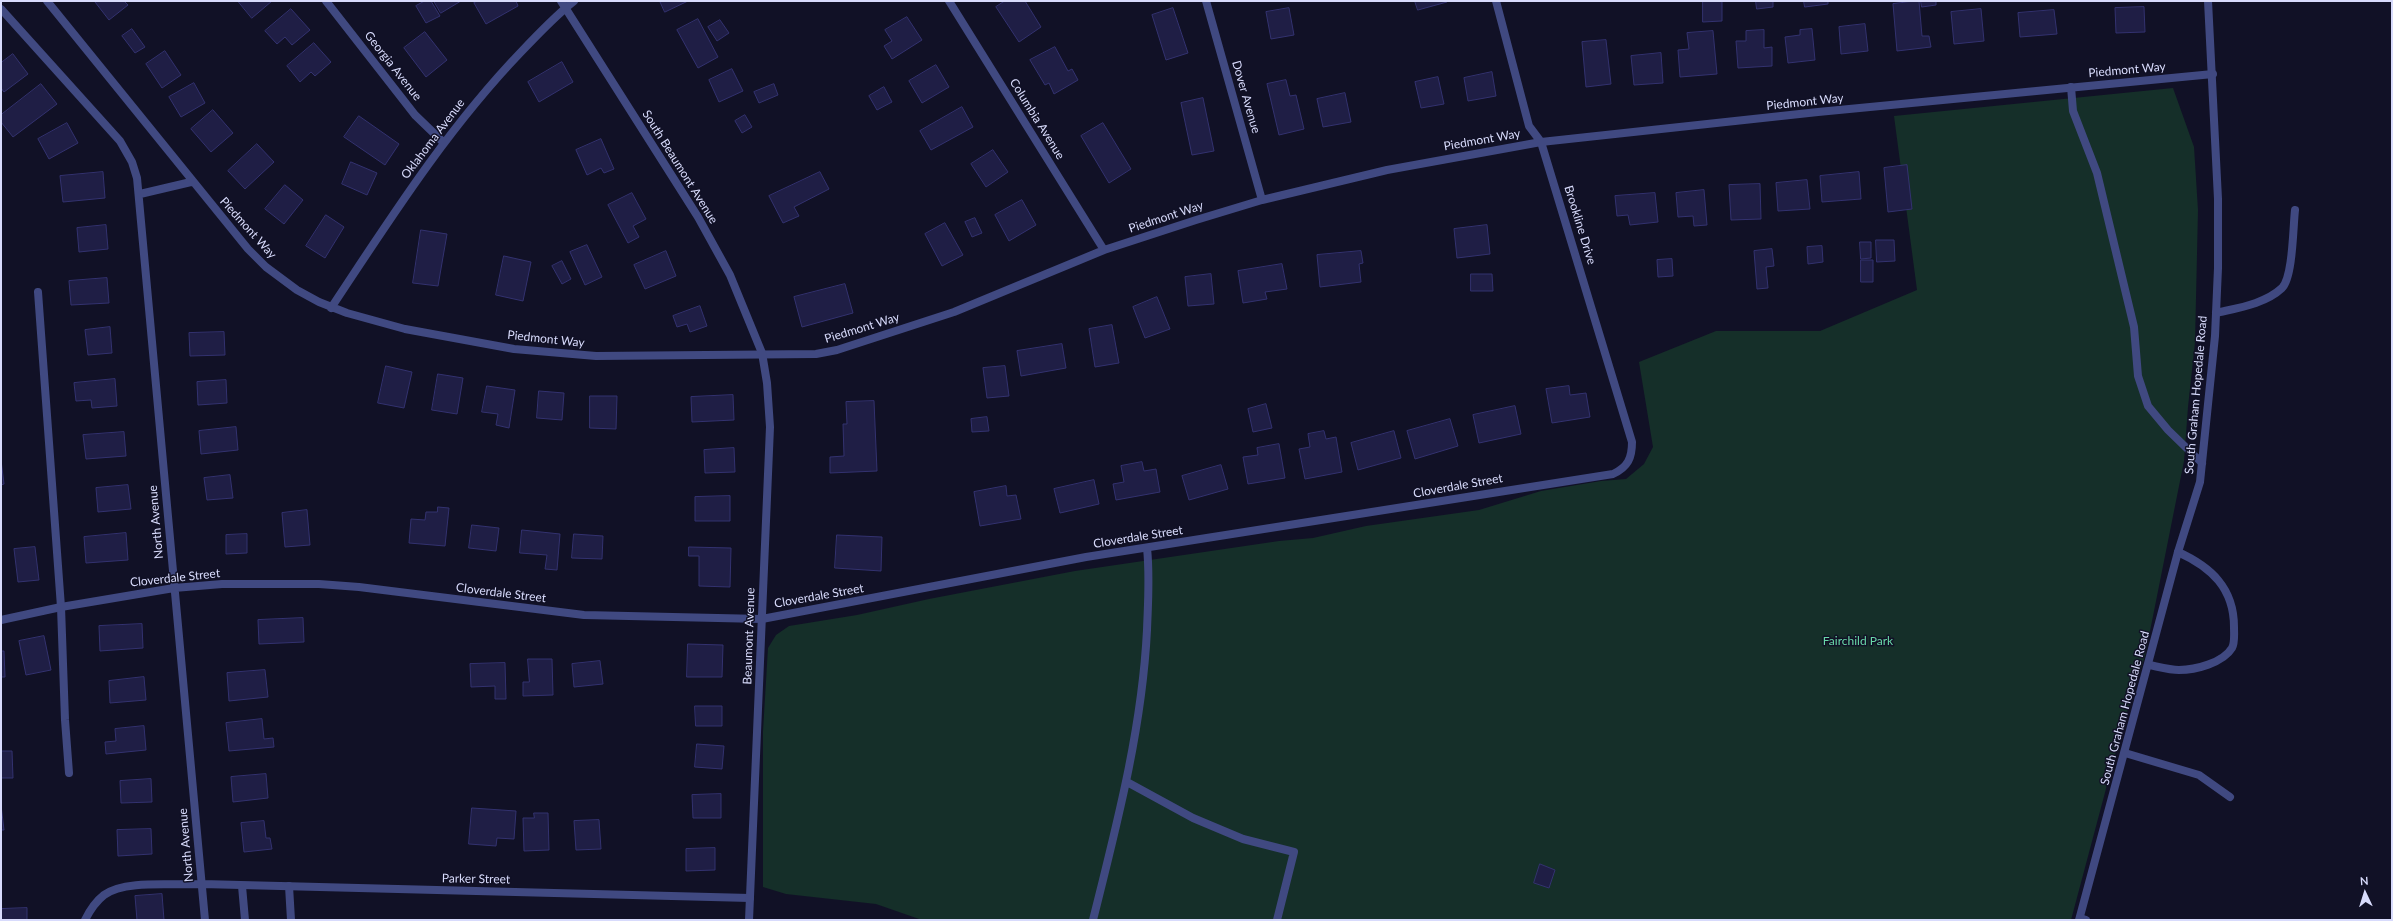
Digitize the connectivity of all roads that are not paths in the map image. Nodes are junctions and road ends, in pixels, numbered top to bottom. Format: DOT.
graph roads {
  1 [pos="47,1"];
  2 [pos="326,1"];
  3 [pos="574,1"];
  4 [pos="949,1"];
  5 [pos="1206,1"];
  6 [pos="1496,1"];
  7 [pos="2208,1"];
  8 [pos="563,4"];
  9 [pos="1,9"];
  10 [pos="2213,74"];
  11 [pos="2071,87"];
  12 [pos="1541,142"];
  13 [pos="444,143"];
  14 [pos="191,182"];
  15 [pos="140,194"];
  16 [pos="1262,200"];
  17 [pos="2295,210"];
  18 [pos="1104,250"];
  19 [pos="38,292"];
  20 [pos="331,308"];
  21 [pos="2216,313"];
  22 [pos="762,353"];
  23 [pos="1630,459"];
  24 [pos="2202,463"];
  25 [pos="1147,548"];
  26 [pos="2178,552"];
  27 [pos="174,588"];
  28 [pos="61,607"];
  29 [pos="762,619"];
  30 [pos="1,620"];
  31 [pos="2149,665"];
  32 [pos="2125,753"];
  33 [pos="69,773"];
  34 [pos="1127,782"];
  35 [pos="2230,796"];
  36 [pos="202,884"];
  37 [pos="242,886"];
  38 [pos="289,886"];
  39 [pos="750,898"];
  40 [pos="2082,919"];
  41 [pos="85,920"];
  42 [pos="205,920"];
  43 [pos="245,920"];
  44 [pos="291,920"];
  45 [pos="749,920"];
  46 [pos="1093,920"];
  47 [pos="1277,920"];
  1 -- 14 [label="street, Piedmont Way"];
  2 -- 13 [label="street, Georgia Avenue"];
  3 -- 8 [label="street, Oklahoma Avenue"];
  4 -- 18 [label="street, Columbia Avenue"];
  5 -- 16 [label="street, Dover Avenue"];
  6 -- 12 [label="street, Brookline Drive"];
  7 -- 10 [label="street, South Graham Hopedale Road"];
  8 -- 13 [label="street, Oklahoma Avenue"];
  8 -- 22 [label="street, South Beaumont Avenue"];
  9 -- 15 [label="street"];
  10 -- 11 [label="street, Piedmont Way"];
  10 -- 21 [label="street, South Graham Hopedale Road"];
  11 -- 12 [label="street, Piedmont Way"];
  11 -- 24 [label="street"];
  12 -- 16 [label="street, Piedmont Way"];
  12 -- 23 [label="street, Brookline Drive"];
  13 -- 20 [label="street, Oklahoma Avenue"];
  14 -- 15 [label="street"];
  14 -- 20 [label="street, Piedmont Way"];
  15 -- 27 [label="street, North Avenue"];
  16 -- 18 [label="street, Piedmont Way"];
  17 -- 21 [label="street"];
  18 -- 22 [label="street, Piedmont Way"];
  19 -- 28 [label="street"];
  20 -- 22 [label="street, Piedmont Way"];
  21 -- 24 [label="street, South Graham Hopedale Road"];
  22 -- 29 [label="street, Beaumont Avenue"];
  23 -- 25 [label="street, Cloverdale Street"];
  24 -- 26 [label="street, South Graham Hopedale Road"];
  25 -- 29 [label="street, Cloverdale Street"];
  25 -- 34 [label="street"];
  26 -- 31 [label="street, South Graham Hopedale Road"];
  26 -- 31 [label="street"];
  27 -- 28 [label="street, Cloverdale Street"];
  27 -- 29 [label="street, Cloverdale Street"];
  27 -- 36 [label="street, North Avenue"];
  28 -- 30 [label="street, Cloverdale Street"];
  28 -- 33 [label="street"];
  29 -- 39 [label="street, Beaumont Avenue"];
  31 -- 32 [label="street, South Graham Hopedale Road"];
  32 -- 35 [label="street"];
  32 -- 40 [label="street, South Graham Hopedale Road"];
  34 -- 46 [label="street"];
  34 -- 47 [label="street"];
  36 -- 37 [label="street, Parker Street"];
  36 -- 41 [label="street, Parker Street"];
  36 -- 42 [label="street, North Avenue"];
  37 -- 38 [label="street, Parker Street"];
  37 -- 43 [label="street"];
  38 -- 39 [label="street, Parker Street"];
  38 -- 44 [label="street"];
  39 -- 45 [label="street, Beaumont Avenue"];
}
